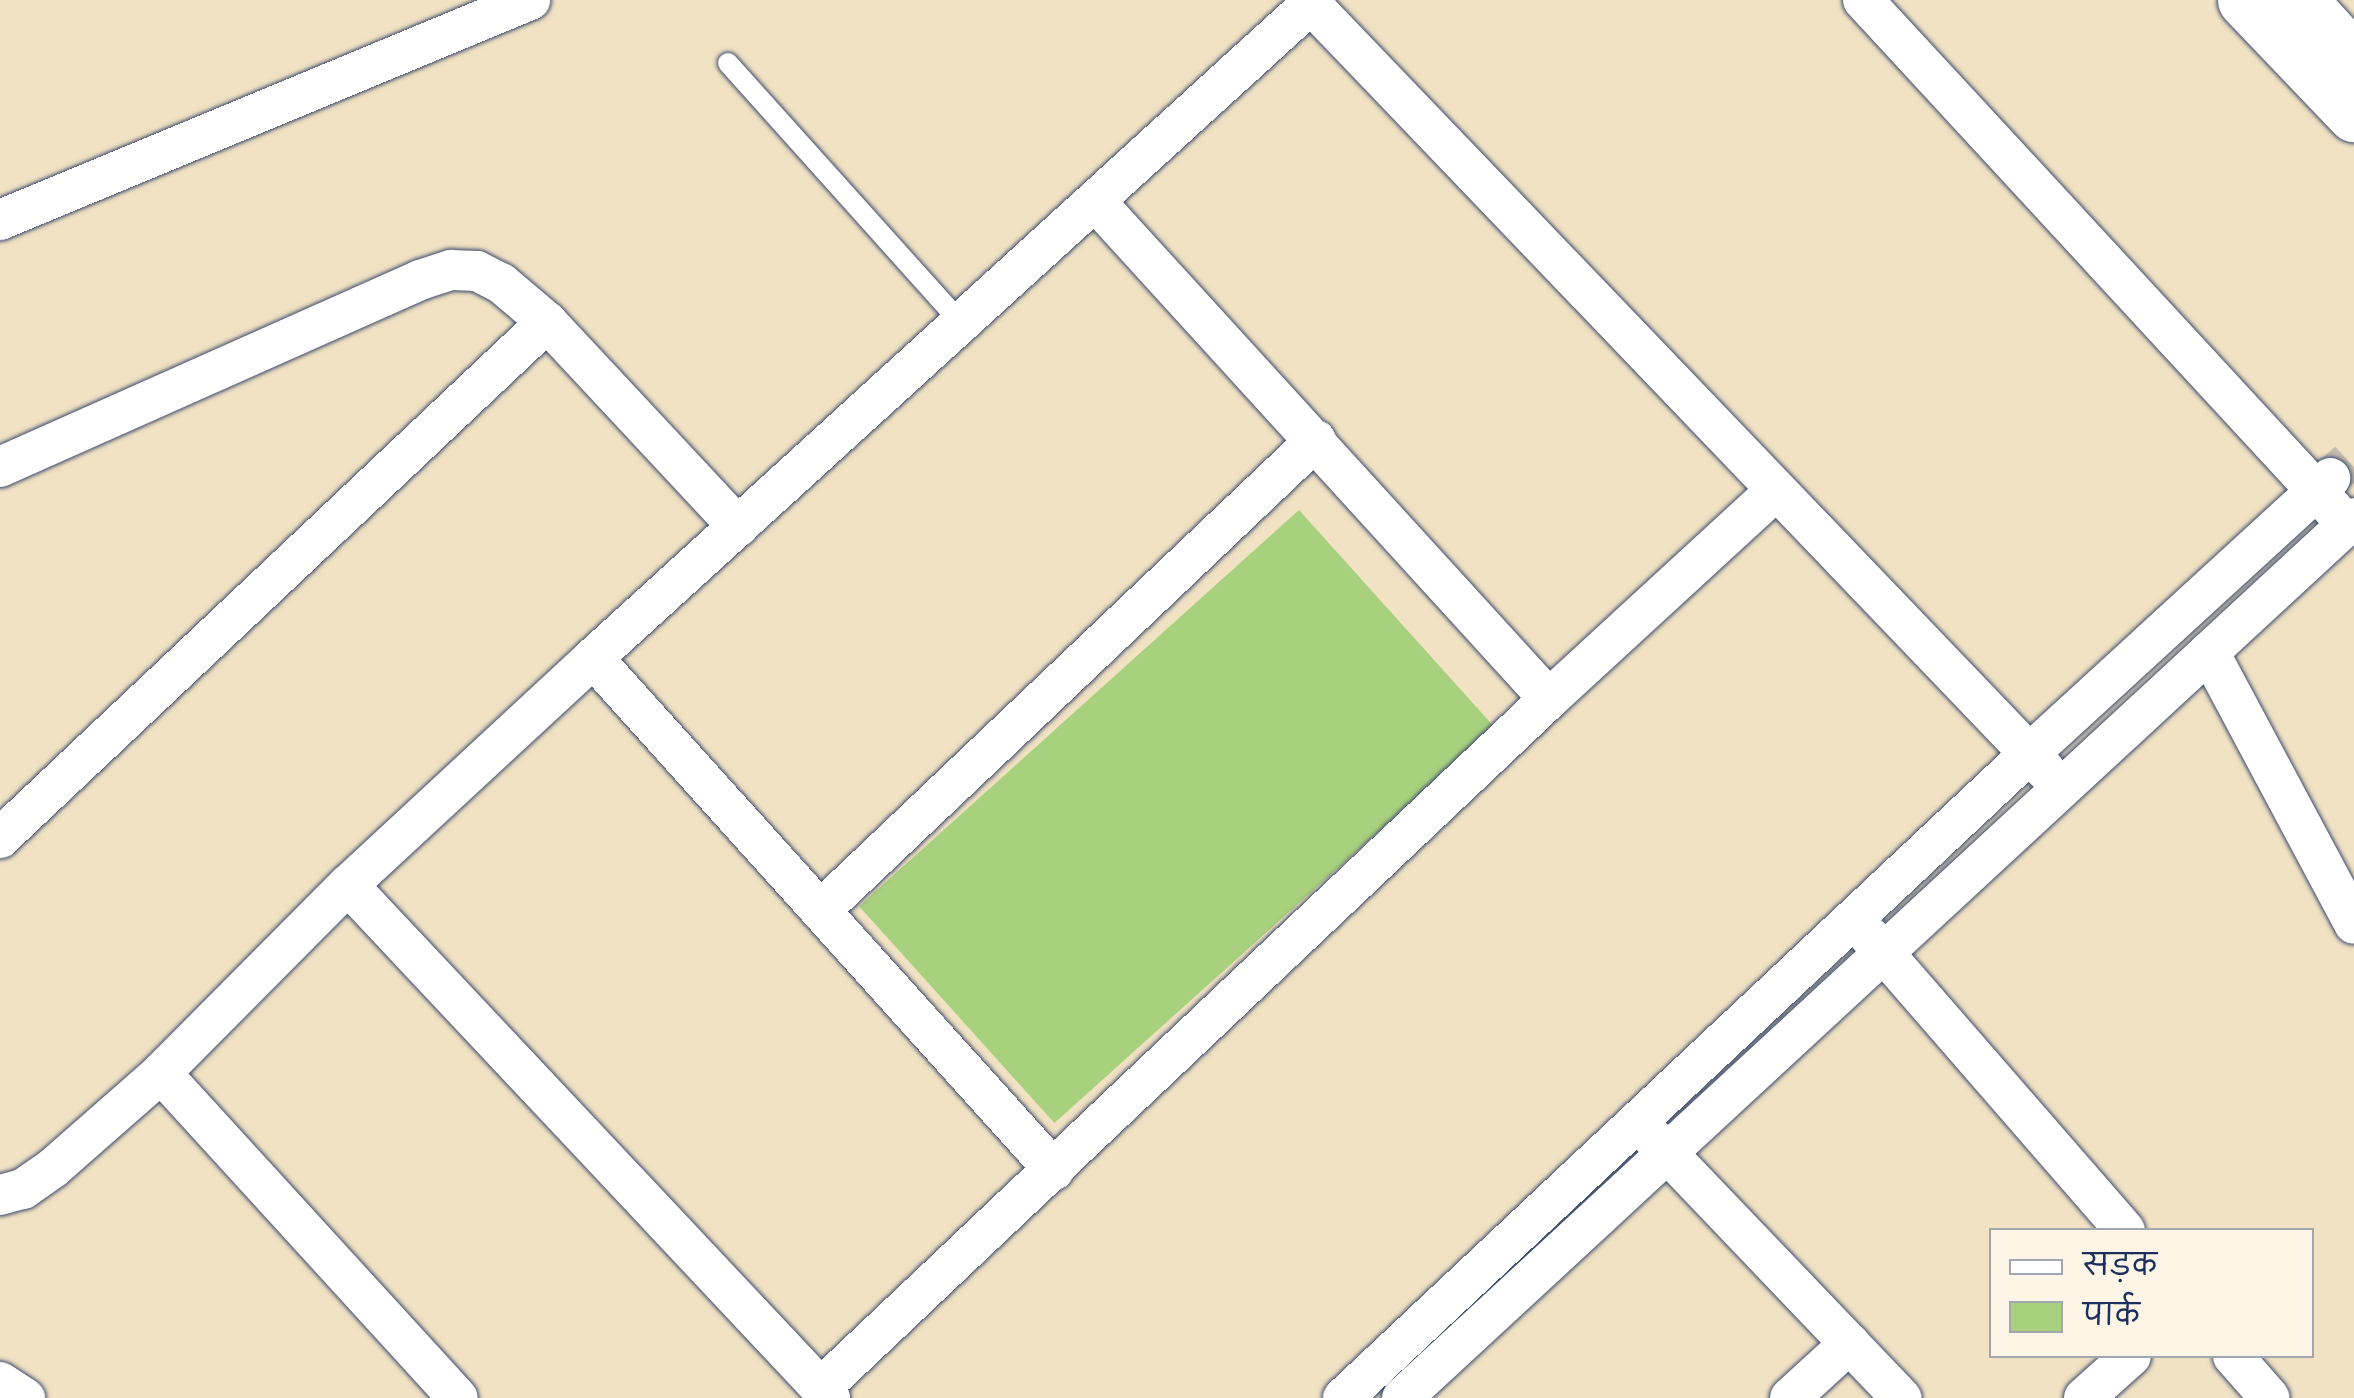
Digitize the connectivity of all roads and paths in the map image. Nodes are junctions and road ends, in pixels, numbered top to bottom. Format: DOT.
graph roads {
  1 [pos="530,0"];
  2 [pos="1863,0"];
  3 [pos="2245,0"];
  4 [pos="2299,0"];
  5 [pos="1313,2"];
  6 [pos="2354,60"];
  7 [pos="728,63"];
  8 [pos="2354,114"];
  9 [pos="1094,202"];
  10 [pos="0,220"];
  11 [pos="547,322"];
  12 [pos="961,322"];
  13 [pos="1316,440"];
  14 [pos="0,466"];
  15 [pos="2338,472"];
  16 [pos="1776,491"];
  17 [pos="2351,521"];
  18 [pos="738,527"];
  19 [pos="2209,652"];
  20 [pos="593,658"];
  21 [pos="1550,699"];
  22 [pos="2028,754"];
  23 [pos="2063,787"];
  24 [pos="0,838"];
  25 [pos="348,885"];
  26 [pos="822,909"];
  27 [pos="1853,918"];
  28 [pos="2353,921"];
  29 [pos="1885,953"];
  30 [pos="161,1072"];
  31 [pos="1637,1121"];
  32 [pos="1668,1154"];
  33 [pos="1054,1170"];
  34 [pos="0,1195"];
  35 [pos="2123,1228"];
  36 [pos="1850,1343"];
  37 [pos="2129,1358"];
  38 [pos="2235,1358"];
  39 [pos="0,1382"];
  40 [pos="825,1393"];
  41 [pos="2269,1396"];
  42 [pos="25,1398"];
  43 [pos="458,1398"];
  44 [pos="1343,1398"];
  45 [pos="1402,1398"];
  46 [pos="1790,1398"];
  47 [pos="1900,1398"];
  48 [pos="2084,1398"];
  1 -- 10 [label="street"];
  2 -- 15 [label="street"];
  3 -- 8 [label="main road"];
  4 -- 6 [label="main road"];
  5 -- 9 [label="street"];
  5 -- 16 [label="street"];
  7 -- 12 [label="lane"];
  9 -- 12 [label="street"];
  9 -- 13 [label="street"];
  11 -- 14 [label="street"];
  11 -- 18 [label="street"];
  11 -- 24 [label="street"];
  12 -- 18 [label="street"];
  13 -- 21 [label="street"];
  13 -- 26 [label="street"];
  15 -- 17 [label="street"];
  15 -- 22 [label="street"];
  16 -- 21 [label="street"];
  16 -- 22 [label="street"];
  17 -- 19 [label="street"];
  18 -- 20 [label="street"];
  19 -- 23 [label="street"];
  19 -- 28 [label="street"];
  20 -- 25 [label="street"];
  20 -- 26 [label="street"];
  21 -- 33 [label="street"];
  22 -- 23 [label="street"];
  22 -- 27 [label="street"];
  23 -- 29 [label="street"];
  25 -- 30 [label="street"];
  25 -- 40 [label="street"];
  26 -- 33 [label="street"];
  27 -- 29 [label="street"];
  27 -- 31 [label="street"];
  29 -- 32 [label="street"];
  29 -- 35 [label="street"];
  30 -- 34 [label="street"];
  30 -- 43 [label="street"];
  31 -- 32 [label="street"];
  31 -- 44 [label="street"];
  32 -- 36 [label="street"];
  32 -- 45 [label="street"];
  33 -- 40 [label="street"];
  36 -- 46 [label="street"];
  36 -- 47 [label="street"];
  37 -- 48 [label="street"];
  38 -- 41 [label="street"];
  39 -- 42 [label="street"];
}
